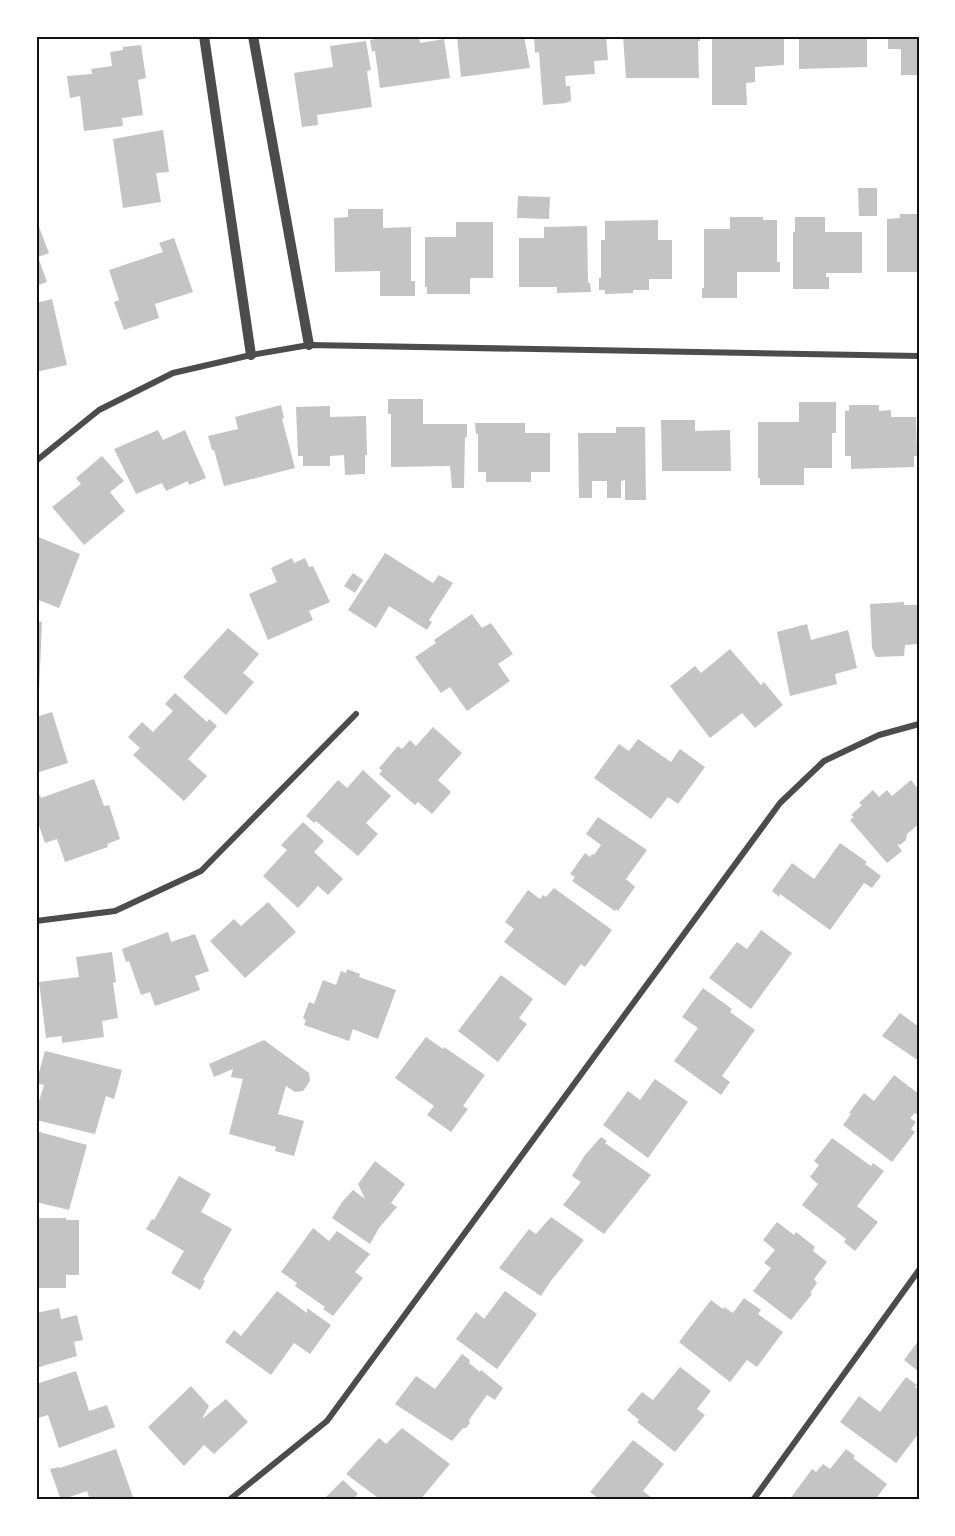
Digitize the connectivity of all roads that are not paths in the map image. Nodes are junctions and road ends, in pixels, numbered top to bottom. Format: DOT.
graph roads {
  1 [pos="204,36"];
  2 [pos="253,36"];
  3 [pos="309,345"];
  4 [pos="251,355"];
  5 [pos="919,356"];
  6 [pos="36,461"];
  7 [pos="356,714"];
  8 [pos="919,724"];
  9 [pos="36,921"];
  10 [pos="919,1270"];
  11 [pos="229,1500"];
  12 [pos="753,1500"];
  1 -- 4 [label="street"];
  2 -- 3 [label="street"];
  3 -- 4 [label="street"];
  3 -- 5 [label="street"];
  4 -- 6 [label="street"];
  7 -- 9 [label="street"];
  8 -- 11 [label="street"];
  10 -- 12 [label="street"];
}
